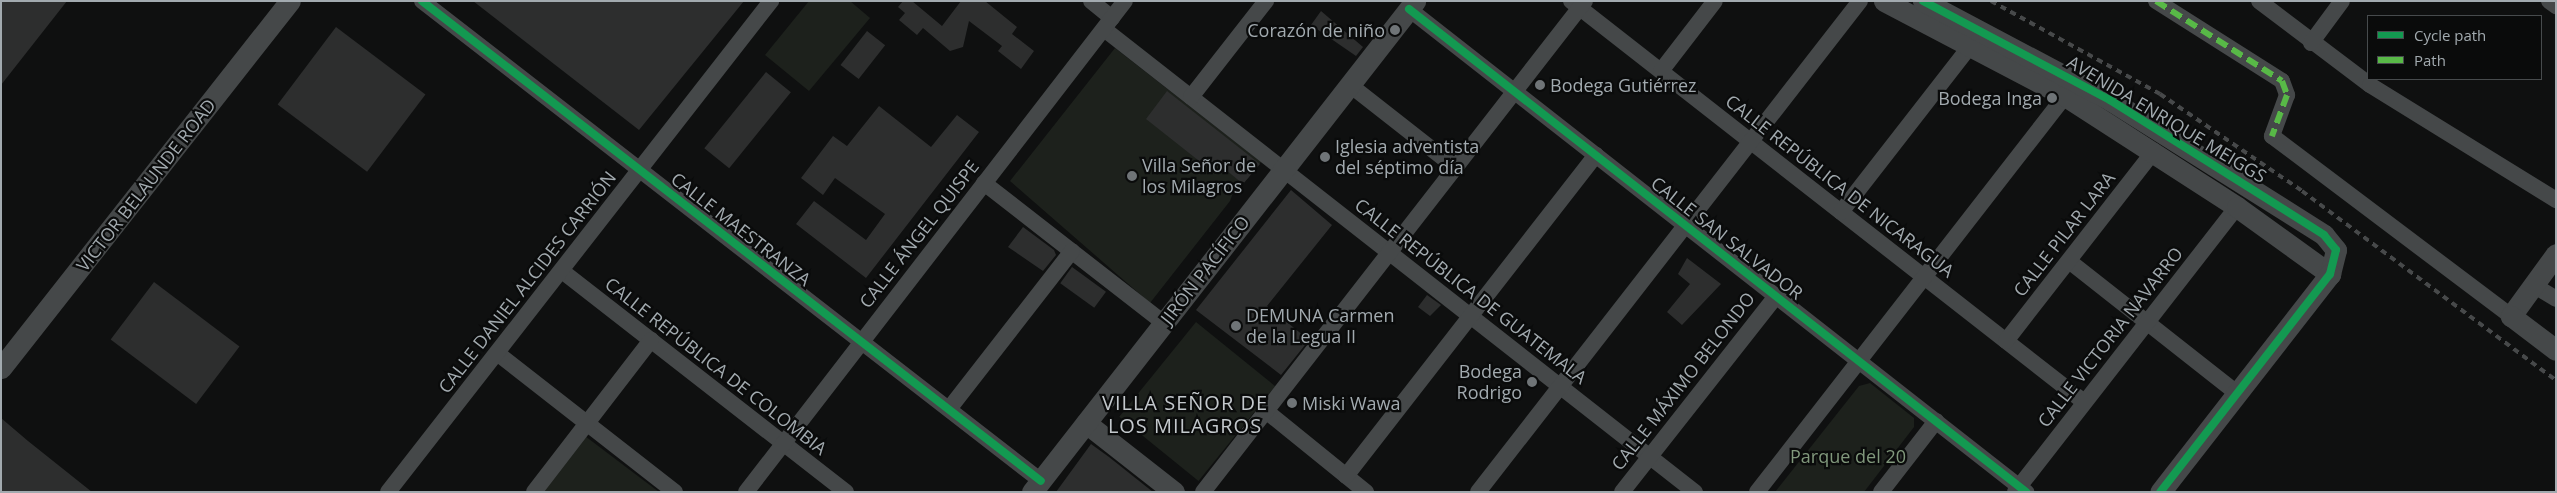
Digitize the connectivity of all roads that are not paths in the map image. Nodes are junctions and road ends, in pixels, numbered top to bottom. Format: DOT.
graph roads {
  1 [pos="290,1"];
  2 [pos="422,1"];
  3 [pos="771,1"];
  4 [pos="1091,1"];
  5 [pos="1125,1"];
  6 [pos="1266,1"];
  7 [pos="1716,1"];
  8 [pos="1860,1"];
  9 [pos="1884,1"];
  10 [pos="1923,1"];
  11 [pos="2156,1"];
  12 [pos="2259,1"];
  13 [pos="2342,1"];
  14 [pos="2549,1"];
  15 [pos="1579,4"];
  16 [pos="1412,5"];
  17 [pos="2556,6"];
  18 [pos="1108,23"];
  19 [pos="2311,43"];
  20 [pos="1972,44"];
  21 [pos="1661,71"];
  22 [pos="1350,85"];
  23 [pos="1515,92"];
  24 [pos="2065,96"];
  25 [pos="1191,97"];
  26 [pos="1751,142"];
  27 [pos="2154,151"];
  28 [pos="1596,155"];
  29 [pos="1456,168"];
  30 [pos="640,170"];
  31 [pos="1284,170"];
  32 [pos="984,183"];
  33 [pos="2556,200"];
  34 [pos="2237,207"];
  35 [pos="1841,212"];
  36 [pos="1686,225"];
  37 [pos="1072,251"];
  38 [pos="1390,253"];
  39 [pos="2556,254"];
  40 [pos="2068,261"];
  41 [pos="562,271"];
  42 [pos="2330,274"];
  43 [pos="1924,277"];
  44 [pos="2533,285"];
  45 [pos="1776,296"];
  46 [pos="2556,299"];
  47 [pos="1471,316"];
  48 [pos="2511,316"];
  49 [pos="2147,322"];
  50 [pos="1164,323"];
  51 [pos="651,340"];
  52 [pos="2006,341"];
  53 [pos="862,342"];
  54 [pos="2556,350"];
  55 [pos="497,353"];
  56 [pos="1859,361"];
  57 [pos="1,368"];
  58 [pos="1560,386"];
  59 [pos="2237,393"];
  60 [pos="2084,402"];
  61 [pos="949,409"];
  62 [pos="1266,411"];
  63 [pos="1936,421"];
  64 [pos="587,423"];
  65 [pos="1086,423"];
  66 [pos="783,443"];
  67 [pos="1650,456"];
  68 [pos="1346,476"];
  69 [pos="1036,486"];
  70 [pos="2020,490"];
  71 [pos="388,492"];
  72 [pos="534,492"];
  73 [pos="675,492"];
  74 [pos="746,492"];
  75 [pos="846,492"];
  76 [pos="1174,492"];
  77 [pos="1203,492"];
  78 [pos="1366,492"];
  79 [pos="1478,492"];
  80 [pos="1622,492"];
  81 [pos="1695,492"];
  82 [pos="1757,492"];
  83 [pos="1881,492"];
  84 [pos="2160,492"];
  1 -- 57 [label="street, VICTOR BELAUNDE ROAD"];
  2 -- 30 [label="street, CALLE MAESTRANZA"];
  3 -- 30 [label="street, CALLE DANIEL ALCIDES CARRIÓN"];
  4 -- 18 [label="street, CALLE REPÚBLICA DE GUATEMALA"];
  5 -- 18 [label="street, CALLE ÁNGEL QUISPE"];
  6 -- 25 [label="street"];
  7 -- 21 [label="street"];
  8 -- 26 [label="street"];
  9 -- 20 [label="street, AVENIDA ENRIQUE MEIGGS"];
  10 -- 42 [label="street, AVENIDA ENRIQUE MEIGGS"];
  11 -- 48 [label="street"];
  12 -- 19 [label="street"];
  13 -- 19 [label="street"];
  14 -- 17 [label="street"];
  15 -- 21 [label="street, CALLE REPÚBLICA DE NICARAGUA"];
  15 -- 23 [label="street"];
  16 -- 22 [label="street, JIRÓN PACÍFICO"];
  16 -- 23 [label="street, CALLE SAN SALVADOR"];
  18 -- 25 [label="street, CALLE REPÚBLICA DE GUATEMALA"];
  18 -- 32 [label="street, CALLE ÁNGEL QUISPE"];
  19 -- 33 [label="street"];
  20 -- 24 [label="street, AVENIDA ENRIQUE MEIGGS"];
  20 -- 35 [label="street"];
  21 -- 26 [label="street, CALLE REPÚBLICA DE NICARAGUA"];
  22 -- 29 [label="street"];
  22 -- 31 [label="street, JIRÓN PACÍFICO"];
  23 -- 28 [label="street, CALLE SAN SALVADOR"];
  23 -- 29 [label="street"];
  24 -- 27 [label="street, AVENIDA ENRIQUE MEIGGS"];
  24 -- 43 [label="street"];
  25 -- 31 [label="street, CALLE REPÚBLICA DE GUATEMALA"];
  26 -- 35 [label="street, CALLE REPÚBLICA DE NICARAGUA"];
  26 -- 36 [label="street"];
  27 -- 34 [label="street, AVENIDA ENRIQUE MEIGGS"];
  27 -- 40 [label="street, CALLE PILAR LARA"];
  28 -- 36 [label="street, CALLE SAN SALVADOR"];
  28 -- 47 [label="street"];
  29 -- 38 [label="street"];
  30 -- 41 [label="street, CALLE DANIEL ALCIDES CARRIÓN"];
  30 -- 53 [label="street, CALLE MAESTRANZA"];
  31 -- 38 [label="street, CALLE REPÚBLICA DE GUATEMALA"];
  31 -- 50 [label="street, JIRÓN PACÍFICO"];
  32 -- 37 [label="street"];
  32 -- 53 [label="street, CALLE ÁNGEL QUISPE"];
  34 -- 42 [label="street, AVENIDA ENRIQUE MEIGGS"];
  34 -- 49 [label="street, CALLE VICTORIA NAVARRO"];
  35 -- 43 [label="street, CALLE REPÚBLICA DE NICARAGUA"];
  36 -- 45 [label="street, CALLE SAN SALVADOR"];
  36 -- 58 [label="street"];
  37 -- 50 [label="street"];
  37 -- 61 [label="street"];
  38 -- 47 [label="street, CALLE REPÚBLICA DE GUATEMALA"];
  38 -- 62 [label="street"];
  39 -- 44 [label="street"];
  40 -- 49 [label="street"];
  40 -- 52 [label="street, CALLE PILAR LARA"];
  41 -- 51 [label="street, CALLE REPÚBLICA DE COLOMBIA"];
  41 -- 55 [label="street, CALLE DANIEL ALCIDES CARRIÓN"];
  42 -- 59 [label="street"];
  43 -- 52 [label="street, CALLE REPÚBLICA DE NICARAGUA"];
  43 -- 56 [label="street"];
  44 -- 46 [label="street"];
  44 -- 48 [label="street"];
  45 -- 56 [label="street, CALLE SAN SALVADOR"];
  45 -- 67 [label="street, CALLE MÁXIMO BELONDO"];
  47 -- 58 [label="street, CALLE REPÚBLICA DE GUATEMALA"];
  47 -- 68 [label="street"];
  48 -- 54 [label="street"];
  49 -- 59 [label="street"];
  49 -- 60 [label="street, CALLE VICTORIA NAVARRO"];
  50 -- 65 [label="street, JIRÓN PACÍFICO"];
  51 -- 64 [label="street"];
  51 -- 66 [label="street, CALLE REPÚBLICA DE COLOMBIA"];
  52 -- 60 [label="street, CALLE REPÚBLICA DE NICARAGUA"];
  53 -- 61 [label="street, CALLE MAESTRANZA"];
  53 -- 66 [label="street, CALLE ÁNGEL QUISPE"];
  55 -- 64 [label="street"];
  55 -- 71 [label="street, CALLE DANIEL ALCIDES CARRIÓN"];
  56 -- 63 [label="street, CALLE SAN SALVADOR"];
  56 -- 82 [label="street"];
  58 -- 67 [label="street, CALLE REPÚBLICA DE GUATEMALA"];
  58 -- 79 [label="street"];
  59 -- 84 [label="street"];
  60 -- 70 [label="street, CALLE VICTORIA NAVARRO"];
  61 -- 69 [label="street, CALLE MAESTRANZA"];
  62 -- 68 [label="street"];
  62 -- 77 [label="street"];
  63 -- 70 [label="street, CALLE SAN SALVADOR"];
  63 -- 83 [label="street"];
  64 -- 72 [label="street"];
  64 -- 73 [label="street"];
  65 -- 69 [label="street, JIRÓN PACÍFICO"];
  65 -- 76 [label="street"];
  66 -- 74 [label="street, CALLE ÁNGEL QUISPE"];
  66 -- 75 [label="street, CALLE REPÚBLICA DE COLOMBIA"];
  67 -- 80 [label="street, CALLE MÁXIMO BELONDO"];
  67 -- 81 [label="street, CALLE REPÚBLICA DE GUATEMALA"];
  68 -- 78 [label="street"];
}
